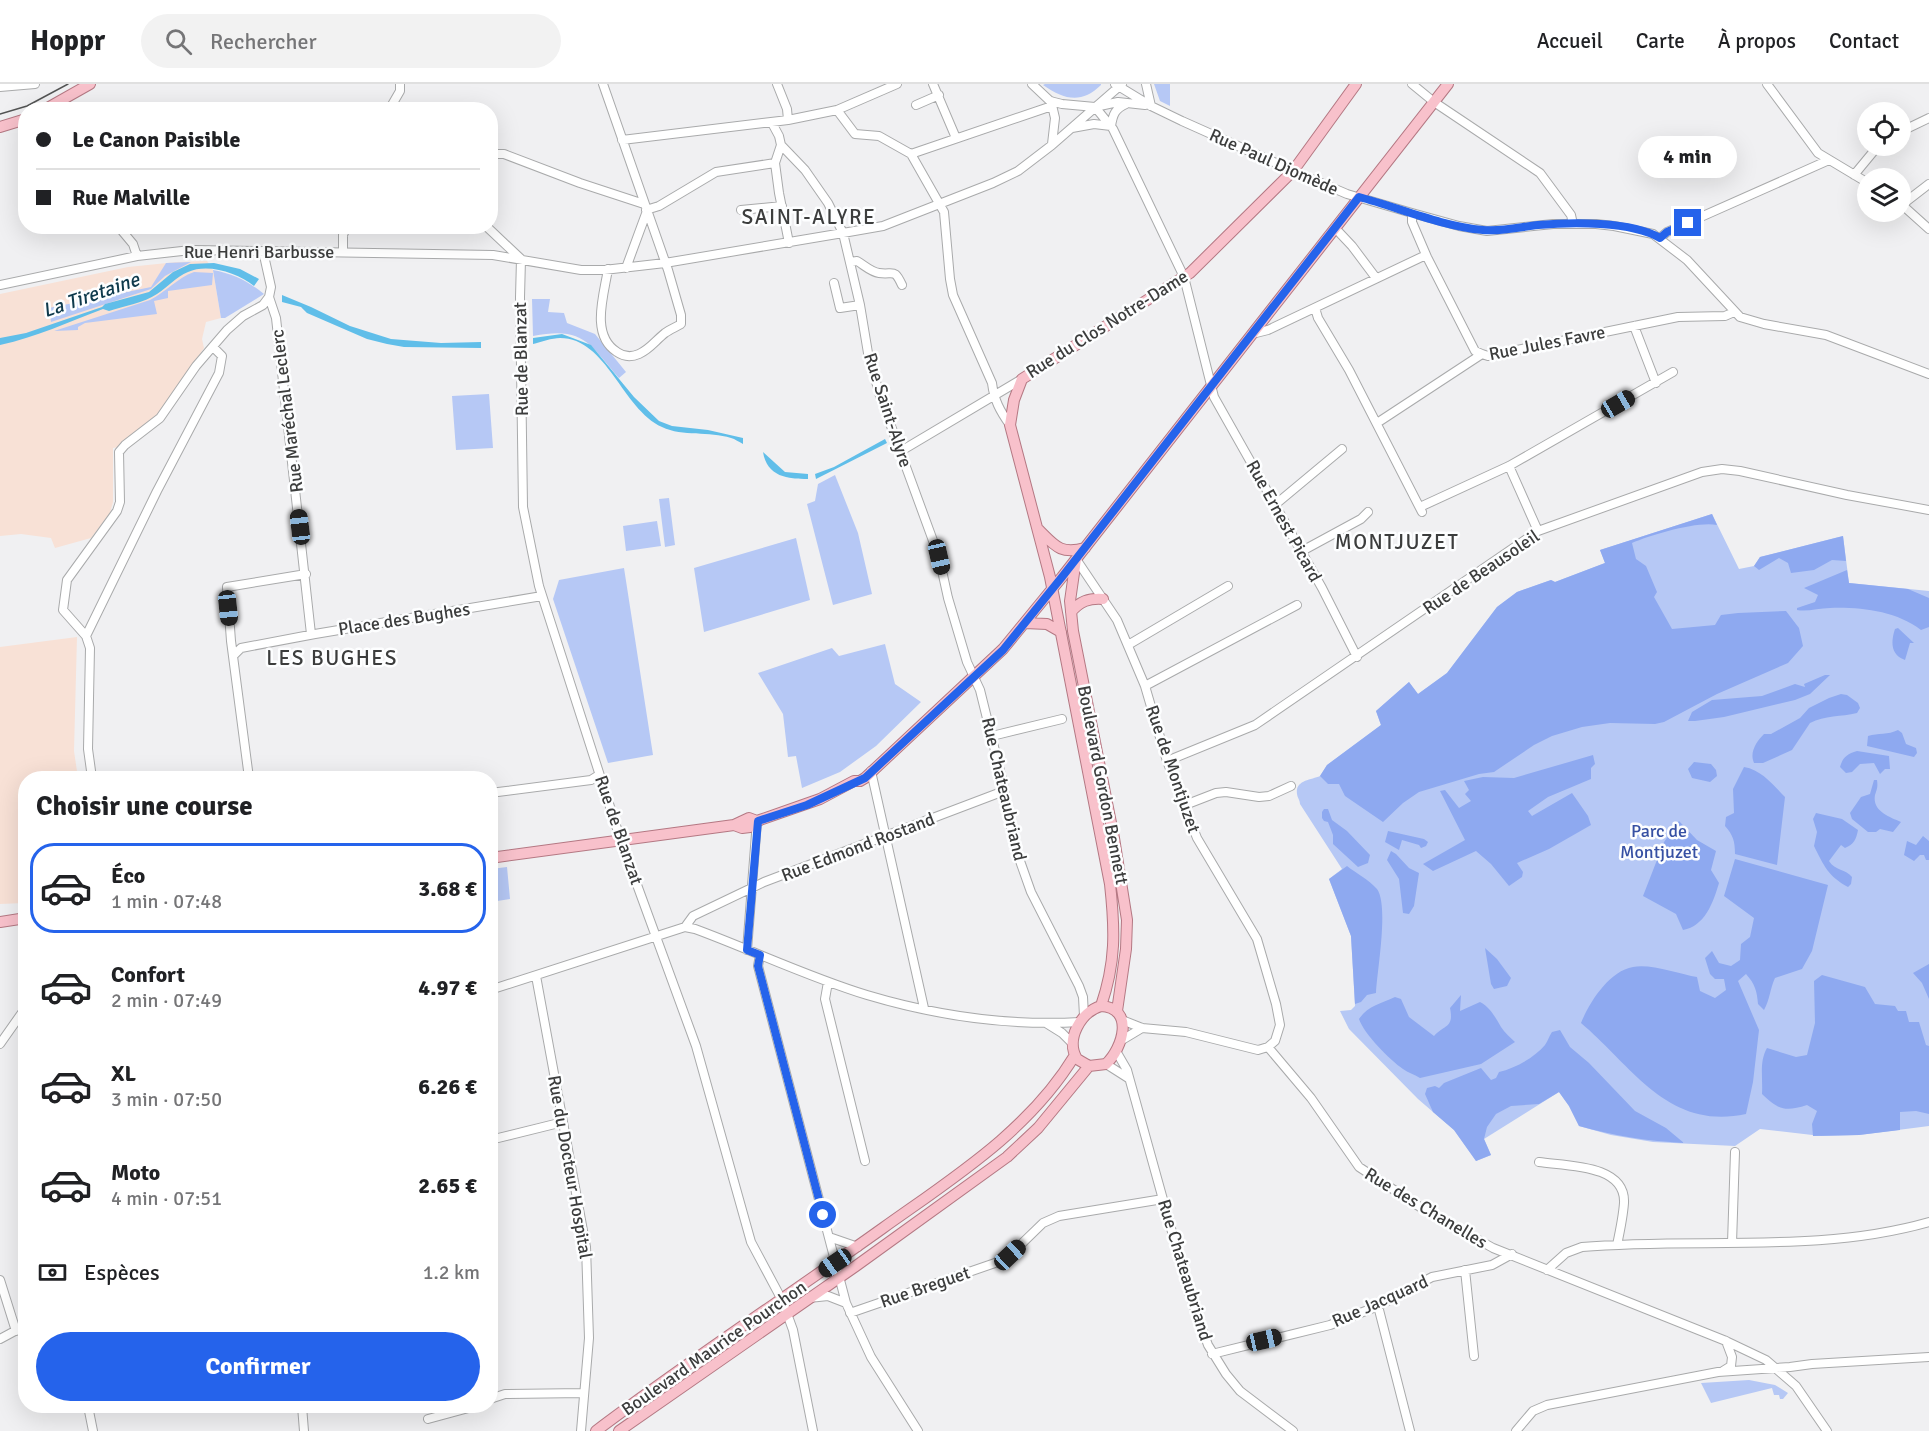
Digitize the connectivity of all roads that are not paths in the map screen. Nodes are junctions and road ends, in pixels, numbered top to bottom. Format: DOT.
graph roads {
  1 [pos="35,84"];
  2 [pos="90,84"];
  3 [pos="400,84"];
  4 [pos="603,84"];
  5 [pos="777,84"];
  6 [pos="897,84"];
  7 [pos="933,84"];
  8 [pos="1032,84"];
  9 [pos="1146,84"];
  10 [pos="1356,84"];
  11 [pos="1412,84"];
  12 [pos="1448,84"];
  13 [pos="1767,84"];
  14 [pos="1119,85"];
  15 [pos="0,87"];
  16 [pos="939,95"];
  17 [pos="58,102"];
  18 [pos="394,102"];
  19 [pos="1130,102"];
  20 [pos="1434,102"];
  21 [pos="1051,103"];
  22 [pos="916,105"];
  23 [pos="1151,106"];
  24 [pos="1095,107"];
  25 [pos="837,110"];
  26 [pos="1929,118"];
  27 [pos="788,120"];
  28 [pos="18,122"];
  29 [pos="772,123"];
  30 [pos="1111,126"];
  31 [pos="1911,127"];
  32 [pos="0,128"];
  33 [pos="1071,128"];
  34 [pos="956,138"];
  35 [pos="622,140"];
  36 [pos="1052,144"];
  37 [pos="781,145"];
  38 [pos="498,154"];
  39 [pos="910,154"];
  40 [pos="1870,156"];
  41 [pos="1829,160"];
  42 [pos="775,163"];
  43 [pos="1293,171"];
  44 [pos="1854,175"];
  45 [pos="1857,177"];
  46 [pos="1929,184"];
  47 [pos="1359,197"];
  48 [pos="1911,197"];
  49 [pos="939,203"];
  50 [pos="782,206"];
  51 [pos="646,208"];
  52 [pos="741,210"];
  53 [pos="1911,212"];
  54 [pos="1412,213"];
  55 [pos="1573,224"];
  56 [pos="1335,228"];
  57 [pos="1929,229"];
  58 [pos="843,233"];
  59 [pos="125,234"];
  60 [pos="343,234"];
  61 [pos="494,234"];
  62 [pos="1660,238"];
  63 [pos="789,243"];
  64 [pos="263,251"];
  65 [pos="343,252"];
  66 [pos="1426,255"];
  67 [pos="137,256"];
  68 [pos="521,259"];
  69 [pos="850,262"];
  70 [pos="665,263"];
  71 [pos="626,268"];
  72 [pos="608,269"];
  73 [pos="1184,277"];
  74 [pos="1376,278"];
  75 [pos="834,283"];
  76 [pos="0,285"];
  77 [pos="902,285"];
  78 [pos="269,297"];
  79 [pos="860,305"];
  80 [pos="1315,308"];
  81 [pos="1734,312"];
  82 [pos="1634,326"];
  83 [pos="1252,334"];
  84 [pos="212,347"];
  85 [pos="1482,354"];
  86 [pos="1673,372"];
  87 [pos="1929,374"];
  88 [pos="1022,379"];
  89 [pos="1656,382"];
  90 [pos="1211,386"];
  91 [pos="993,396"];
  92 [pos="1377,423"];
  93 [pos="1010,425"];
  94 [pos="1342,449"];
  95 [pos="901,451"];
  96 [pos="1509,466"];
  97 [pos="1275,504"];
  98 [pos="1929,510"];
  99 [pos="1368,512"];
  100 [pos="1039,530"];
  101 [pos="1539,531"];
  102 [pos="1085,548"];
  103 [pos="1302,551"];
  104 [pos="1076,559"];
  105 [pos="306,574"];
  106 [pos="1228,586"];
  107 [pos="1053,588"];
  108 [pos="542,596"];
  109 [pos="1103,599"];
  110 [pos="1297,606"];
  111 [pos="1071,612"];
  112 [pos="1025,623"];
  113 [pos="1062,632"];
  114 [pos="311,634"];
  115 [pos="86,636"];
  116 [pos="1128,645"];
  117 [pos="234,655"];
  118 [pos="1356,657"];
  119 [pos="974,676"];
  120 [pos="1145,686"];
  121 [pos="1062,719"];
  122 [pos="992,736"];
  123 [pos="1167,761"];
  124 [pos="91,771"];
  125 [pos="248,771"];
  126 [pos="871,771"];
  127 [pos="599,775"];
  128 [pos="1291,786"];
  129 [pos="1004,791"];
  130 [pos="498,792"];
  131 [pos="1185,805"];
  132 [pos="758,821"];
  133 [pos="887,836"];
  134 [pos="621,841"];
  135 [pos="498,857"];
  136 [pos="752,887"];
  137 [pos="0,916"];
  138 [pos="18,917"];
  139 [pos="18,919"];
  140 [pos="0,922"];
  141 [pos="685,927"];
  142 [pos="656,936"];
  143 [pos="747,950"];
  144 [pos="760,955"];
  145 [pos="536,976"];
  146 [pos="828,981"];
  147 [pos="498,988"];
  148 [pos="1083,997"];
  149 [pos="1098,1007"];
  150 [pos="924,1008"];
  151 [pos="1119,1016"];
  152 [pos="18,1018"];
  153 [pos="1082,1019"];
  154 [pos="1046,1023"];
  155 [pos="1142,1028"];
  156 [pos="1122,1040"];
  157 [pos="0,1044"];
  158 [pos="1268,1047"];
  159 [pos="1074,1050"];
  160 [pos="1116,1051"];
  161 [pos="1106,1064"];
  162 [pos="1089,1066"];
  163 [pos="1128,1078"];
  164 [pos="563,1122"];
  165 [pos="498,1138"];
  166 [pos="1735,1152"];
  167 [pos="865,1161"];
  168 [pos="1539,1162"];
  169 [pos="1163,1199"];
  170 [pos="1929,1222"];
  171 [pos="829,1237"];
  172 [pos="1732,1243"];
  173 [pos="1617,1245"];
  174 [pos="858,1247"];
  175 [pos="1512,1254"];
  176 [pos="835,1263"];
  177 [pos="1465,1270"];
  178 [pos="1547,1270"];
  179 [pos="839,1278"];
  180 [pos="0,1280"];
  181 [pos="809,1298"];
  182 [pos="782,1300"];
  183 [pos="846,1303"];
  184 [pos="1378,1306"];
  185 [pos="787,1313"];
  186 [pos="850,1313"];
  187 [pos="16,1330"];
  188 [pos="0,1339"];
  189 [pos="1726,1341"];
  190 [pos="1212,1354"];
  191 [pos="1474,1356"];
  192 [pos="1929,1357"];
  193 [pos="1778,1368"];
  194 [pos="1722,1372"];
  195 [pos="584,1393"];
  196 [pos="498,1396"];
  197 [pos="89,1413"];
  198 [pos="303,1413"];
  199 [pos="450,1413"];
  200 [pos="428,1419"];
  201 [pos="93,1431"];
  202 [pos="304,1431"];
  203 [pos="581,1431"];
  204 [pos="596,1431"];
  205 [pos="619,1431"];
  206 [pos="813,1431"];
  207 [pos="918,1431"];
  208 [pos="1293,1431"];
  209 [pos="1410,1431"];
  210 [pos="1516,1431"];
  211 [pos="1827,1431"];
  1 -- 15 [label="street"];
  2 -- 17 [label="main road"];
  3 -- 18 [label="street"];
  4 -- 35 [label="street"];
  5 -- 27 [label="street"];
  6 -- 25 [label="street"];
  7 -- 16 [label="street"];
  8 -- 21 [label="street"];
  9 -- 23 [label="street"];
  10 -- 43 [label="main road, Rue du Clos Notre-Dame"];
  11 -- 20 [label="street"];
  12 -- 20 [label="main road"];
  13 -- 41 [label="street"];
  14 -- 23 [label="street, Rue Paul Diomède"];
  14 -- 24 [label="street"];
  16 -- 22 [label="street"];
  16 -- 34 [label="street"];
  19 -- 23 [label="street, Rue Paul Diomède"];
  19 -- 24 [label="street, Rue Paul Diomède"];
  19 -- 30 [label="street"];
  20 -- 47 [label="main road"];
  20 -- 55 [label="street"];
  21 -- 24 [label="street, Rue Paul Diomède"];
  21 -- 34 [label="street"];
  21 -- 36 [label="street"];
  23 -- 43 [label="street, Rue Paul Diomède"];
  24 -- 30 [label="street, Rue Ernest Picard"];
  24 -- 33 [label="street"];
  25 -- 27 [label="street"];
  25 -- 39 [label="street"];
  26 -- 31 [label="street"];
  27 -- 29 [label="street"];
  28 -- 32 [label="main road"];
  29 -- 35 [label="street"];
  29 -- 37 [label="street, Rue Saint-Alyre"];
  30 -- 33 [label="street"];
  30 -- 73 [label="street, Rue Ernest Picard"];
  33 -- 36 [label="street"];
  34 -- 39 [label="street"];
  35 -- 51 [label="street"];
  36 -- 49 [label="street"];
  37 -- 42 [label="street"];
  37 -- 58 [label="street, Rue Saint-Alyre"];
  38 -- 51 [label="street"];
  39 -- 49 [label="street"];
  40 -- 44 [label="street"];
  41 -- 44 [label="street"];
  41 -- 62 [label="street"];
  42 -- 50 [label="street"];
  42 -- 51 [label="street"];
  43 -- 47 [label="street, Rue Paul Diomède"];
  43 -- 73 [label="main road, Rue du Clos Notre-Dame"];
  44 -- 45 [label="street"];
  46 -- 48 [label="street"];
  47 -- 54 [label="street, Rue Paul Diomède"];
  47 -- 56 [label="main road"];
  49 -- 58 [label="street"];
  49 -- 91 [label="street"];
  50 -- 52 [label="street"];
  50 -- 63 [label="street"];
  51 -- 70 [label="street"];
  51 -- 71 [label="street"];
  53 -- 57 [label="street"];
  54 -- 55 [label="street, Rue Paul Diomède"];
  54 -- 66 [label="street"];
  55 -- 62 [label="street, Rue Paul Diomède"];
  56 -- 74 [label="street"];
  56 -- 83 [label="main road"];
  58 -- 63 [label="street"];
  58 -- 69 [label="street, Rue Saint-Alyre"];
  59 -- 67 [label="street"];
  60 -- 65 [label="street"];
  61 -- 68 [label="street"];
  62 -- 81 [label="street, Rue Paul Diomède"];
  63 -- 70 [label="street"];
  64 -- 65 [label="street, Rue Henri Barbusse"];
  64 -- 67 [label="street, Rue Henri Barbusse"];
  64 -- 78 [label="street, Rue Maréchal Leclerc"];
  65 -- 68 [label="street, Rue Henri Barbusse"];
  66 -- 74 [label="street"];
  66 -- 85 [label="street"];
  67 -- 76 [label="street, Rue Henri Barbusse"];
  68 -- 72 [label="street, Rue Henri Barbusse"];
  68 -- 108 [label="street, Rue de Blanzat"];
  69 -- 77 [label="street"];
  69 -- 79 [label="street, Rue Saint-Alyre"];
  70 -- 71 [label="street"];
  70 -- 72 [label="street"];
  71 -- 72 [label="street"];
  73 -- 88 [label="main road, Rue du Clos Notre-Dame"];
  73 -- 90 [label="street, Rue Ernest Picard"];
  74 -- 80 [label="street"];
  75 -- 79 [label="street"];
  78 -- 84 [label="street"];
  78 -- 105 [label="street, Rue Maréchal Leclerc"];
  79 -- 95 [label="street, Rue Saint-Alyre"];
  80 -- 83 [label="street"];
  80 -- 92 [label="street"];
  81 -- 82 [label="street, Rue Jules Favre"];
  81 -- 87 [label="street, Rue Paul Diomède"];
  82 -- 85 [label="street, Rue Jules Favre"];
  82 -- 89 [label="street"];
  83 -- 90 [label="main road"];
  84 -- 115 [label="street"];
  84 -- 115 [label="street"];
  85 -- 92 [label="street, Rue Jules Favre"];
  86 -- 89 [label="street"];
  88 -- 91 [label="street, Rue du Clos Notre-Dame"];
  88 -- 93 [label="main road"];
  89 -- 96 [label="street"];
  90 -- 97 [label="street, Rue Ernest Picard"];
  90 -- 102 [label="main road"];
  91 -- 93 [label="street"];
  91 -- 95 [label="street, Rue du Clos Notre-Dame"];
  92 -- 96 [label="street"];
  93 -- 100 [label="main road, Boulevard Gordon Bennett"];
  94 -- 97 [label="street"];
  95 -- 119 [label="street, Rue Saint-Alyre"];
  96 -- 101 [label="street"];
  97 -- 103 [label="street, Rue Ernest Picard"];
  98 -- 101 [label="street, Rue de Beausoleil"];
  99 -- 103 [label="street"];
  100 -- 102 [label="main road"];
  100 -- 107 [label="main road, Boulevard Gordon Bennett"];
  101 -- 118 [label="street, Rue de Beausoleil"];
  102 -- 104 [label="main road"];
  103 -- 118 [label="street, Rue Ernest Picard"];
  104 -- 107 [label="main road"];
  104 -- 109 [label="street, Rue de Montjuzet"];
  104 -- 111 [label="main road, Boulevard Gordon Bennett"];
  105 -- 114 [label="street, Rue Maréchal Leclerc"];
  105 -- 117 [label="street"];
  106 -- 116 [label="street"];
  107 -- 112 [label="main road"];
  107 -- 113 [label="main road, Boulevard Gordon Bennett"];
  108 -- 114 [label="street, Place des Bughes"];
  108 -- 127 [label="street, Rue de Blanzat"];
  109 -- 111 [label="main road"];
  109 -- 116 [label="street, Rue de Montjuzet"];
  110 -- 120 [label="street"];
  111 -- 151 [label="main road, Boulevard Gordon Bennett"];
  112 -- 113 [label="main road"];
  112 -- 119 [label="main road"];
  113 -- 149 [label="main road, Boulevard Gordon Bennett"];
  114 -- 117 [label="street, Place des Bughes"];
  115 -- 124 [label="street"];
  116 -- 120 [label="street, Rue de Montjuzet"];
  117 -- 125 [label="street"];
  118 -- 123 [label="street, Rue de Beausoleil"];
  119 -- 122 [label="street, Rue Chateaubriand"];
  119 -- 126 [label="main road"];
  120 -- 123 [label="street, Rue de Montjuzet"];
  121 -- 122 [label="street"];
  122 -- 129 [label="street, Rue Chateaubriand"];
  123 -- 131 [label="street, Rue de Montjuzet"];
  126 -- 132 [label="main road"];
  126 -- 133 [label="street"];
  127 -- 130 [label="street"];
  127 -- 134 [label="street, Rue de Blanzat"];
  128 -- 131 [label="street"];
  129 -- 133 [label="street, Rue Edmond Rostand"];
  129 -- 148 [label="street, Rue Chateaubriand"];
  131 -- 158 [label="street, Rue de Montjuzet"];
  132 -- 134 [label="main road"];
  132 -- 136 [label="street"];
  133 -- 136 [label="street, Rue Edmond Rostand"];
  133 -- 150 [label="street"];
  134 -- 135 [label="main road"];
  134 -- 142 [label="street, Rue de Blanzat"];
  136 -- 141 [label="street, Rue Edmond Rostand"];
  136 -- 143 [label="street"];
  137 -- 138 [label="main road"];
  139 -- 140 [label="main road"];
  141 -- 142 [label="street"];
  141 -- 143 [label="street"];
  142 -- 145 [label="street"];
  142 -- 182 [label="street, Rue de Blanzat"];
  143 -- 144 [label="street"];
  144 -- 146 [label="street"];
  144 -- 171 [label="street"];
  145 -- 147 [label="street"];
  145 -- 164 [label="street, Rue du Docteur Hospital"];
  146 -- 150 [label="street"];
  146 -- 167 [label="street"];
  148 -- 149 [label="street, Rue Chateaubriand"];
  148 -- 153 [label="street, Rue Chateaubriand"];
  149 -- 151 [label="main road"];
  149 -- 153 [label="main road"];
  150 -- 154 [label="street"];
  151 -- 155 [label="street"];
  151 -- 156 [label="main road"];
  152 -- 157 [label="street"];
  153 -- 154 [label="street"];
  153 -- 159 [label="main road"];
  154 -- 159 [label="street"];
  155 -- 156 [label="street"];
  155 -- 158 [label="street"];
  156 -- 160 [label="main road"];
  158 -- 175 [label="street, Rue des Chanelles"];
  159 -- 162 [label="main road"];
  159 -- 174 [label="main road, Boulevard Maurice Pourchon"];
  160 -- 161 [label="main road"];
  160 -- 163 [label="street, Rue Chateaubriand"];
  161 -- 162 [label="main road"];
  161 -- 163 [label="street"];
  162 -- 179 [label="main road, Boulevard Maurice Pourchon"];
  163 -- 169 [label="street, Rue Chateaubriand"];
  164 -- 165 [label="street"];
  164 -- 195 [label="street, Rue du Docteur Hospital"];
  166 -- 172 [label="street"];
  168 -- 173 [label="street"];
  169 -- 186 [label="street, Rue Breguet"];
  169 -- 190 [label="street, Rue Chateaubriand"];
  170 -- 172 [label="street"];
  171 -- 174 [label="street"];
  171 -- 176 [label="street"];
  172 -- 173 [label="street"];
  173 -- 178 [label="street"];
  174 -- 176 [label="main road, Boulevard Maurice Pourchon"];
  175 -- 177 [label="street, Rue Jacquard"];
  175 -- 178 [label="street, Rue des Chanelles"];
  176 -- 179 [label="street"];
  176 -- 182 [label="main road, Boulevard Maurice Pourchon"];
  177 -- 184 [label="street, Rue Jacquard"];
  177 -- 191 [label="street"];
  178 -- 189 [label="street, Rue des Chanelles"];
  179 -- 181 [label="main road, Boulevard Maurice Pourchon"];
  179 -- 183 [label="street"];
  180 -- 187 [label="street"];
  181 -- 183 [label="street"];
  181 -- 185 [label="main road, Boulevard Maurice Pourchon"];
  182 -- 185 [label="street, Rue de Blanzat"];
  182 -- 204 [label="main road, Boulevard Maurice Pourchon"];
  183 -- 186 [label="street"];
  184 -- 190 [label="street, Rue Jacquard"];
  184 -- 209 [label="street"];
  185 -- 205 [label="main road, Boulevard Maurice Pourchon"];
  185 -- 206 [label="street, Rue de Blanzat"];
  186 -- 207 [label="street"];
  187 -- 188 [label="street"];
  189 -- 193 [label="street, Rue des Chanelles"];
  189 -- 194 [label="street"];
  190 -- 208 [label="street, Rue Chateaubriand"];
  192 -- 193 [label="street"];
  193 -- 194 [label="street"];
  193 -- 211 [label="street, Rue des Chanelles"];
  194 -- 210 [label="street"];
  195 -- 196 [label="street"];
  195 -- 203 [label="street, Rue du Docteur Hospital"];
  197 -- 201 [label="street"];
  198 -- 202 [label="street"];
  199 -- 200 [label="street"];
}
